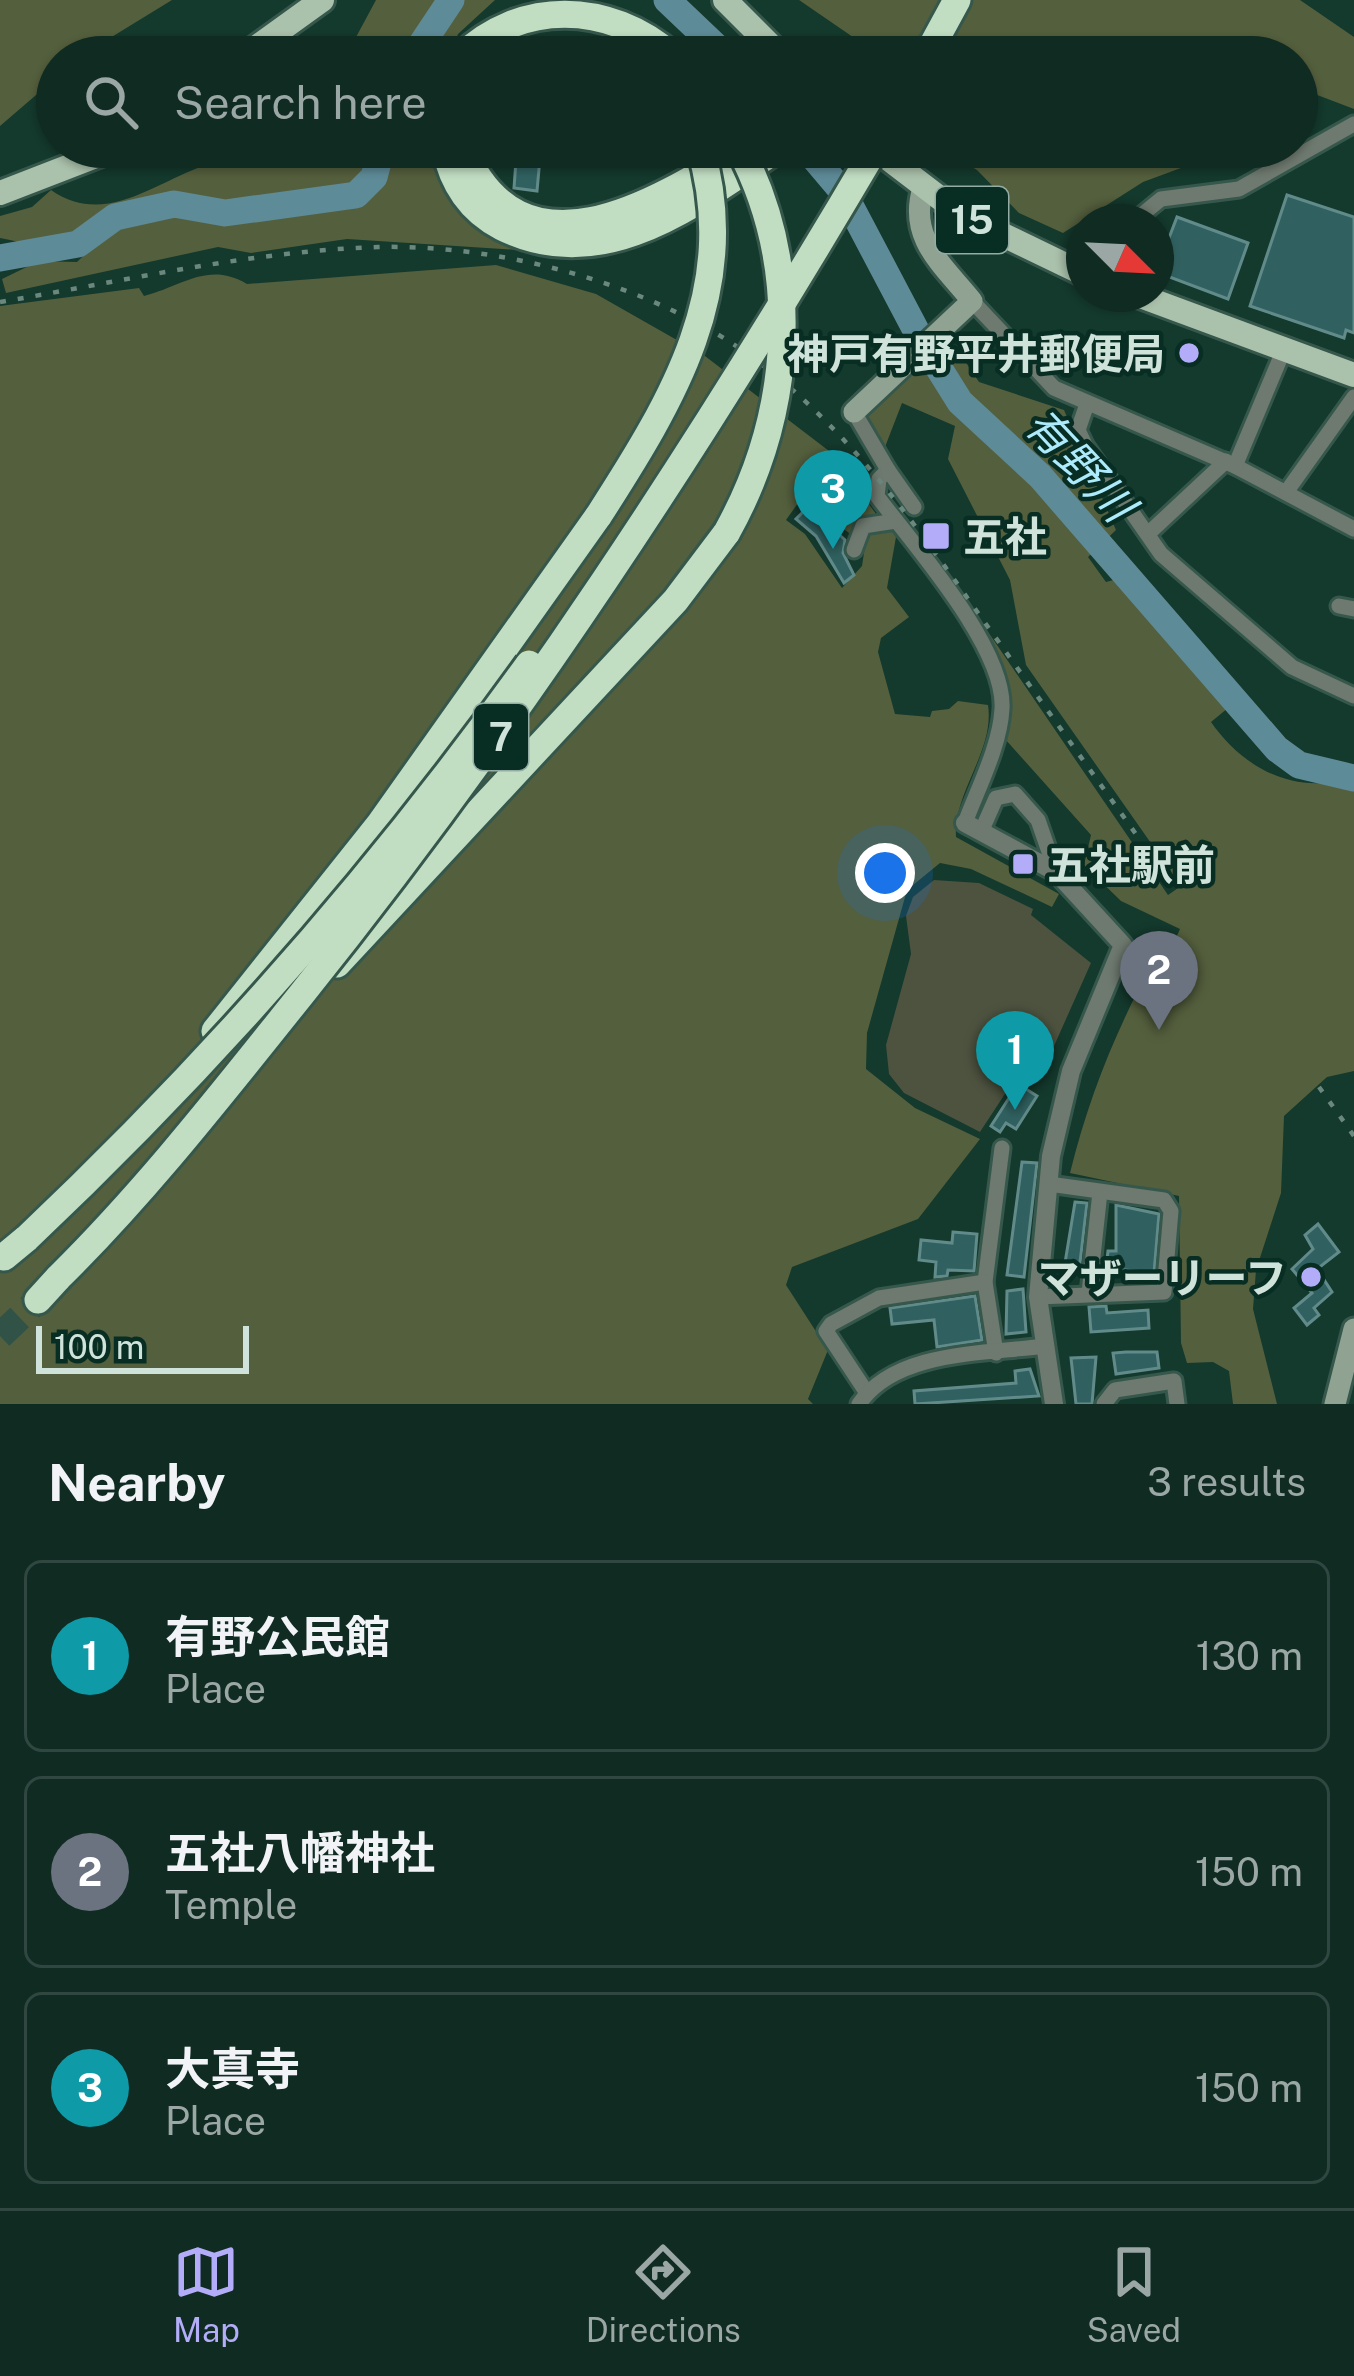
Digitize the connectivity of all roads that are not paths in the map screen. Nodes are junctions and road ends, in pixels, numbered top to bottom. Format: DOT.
graph roads {
  1 [pos="322,0"];
  2 [pos="725,0"];
  3 [pos="938,0"];
  4 [pos="957,0"];
  5 [pos="271,36"];
  6 [pos="478,36"];
  7 [pos="510,36"];
  8 [pos="619,36"];
  9 [pos="646,36"];
  10 [pos="761,36"];
  11 [pos="919,36"];
  12 [pos="937,36"];
  13 [pos="1354,124"];
  14 [pos="1318,144"];
  15 [pos="76,168"];
  16 [pos="452,168"];
  17 [pos="472,168"];
  18 [pos="705,168"];
  19 [pos="719,168"];
  20 [pos="732,168"];
  21 [pos="760,168"];
  22 [pos="846,168"];
  23 [pos="862,168"];
  24 [pos="899,168"];
  25 [pos="1276,168"];
  26 [pos="923,188"];
  27 [pos="0,193"];
  28 [pos="1155,204"];
  29 [pos="1066,265"];
  30 [pos="972,301"];
  31 [pos="1174,308"];
  32 [pos="1285,347"];
  33 [pos="1354,375"];
  34 [pos="1354,398"];
  35 [pos="1087,404"];
  36 [pos="854,412"];
  37 [pos="1230,464"];
  38 [pos="888,470"];
  39 [pos="1287,491"];
  40 [pos="914,507"];
  41 [pos="896,520"];
  42 [pos="1354,529"];
  43 [pos="1150,532"];
  44 [pos="854,550"];
  45 [pos="1354,696"];
  46 [pos="973,827"];
  47 [pos="1056,872"];
  48 [pos="287,1012"];
  49 [pos="130,1139"];
  50 [pos="1002,1148"];
  51 [pos="1048,1184"];
  52 [pos="1100,1192"];
  53 [pos="4,1257"];
  54 [pos="985,1282"];
  55 [pos="1089,1294"];
  56 [pos="1038,1297"];
  57 [pos="38,1300"];
  58 [pos="1354,1330"];
  59 [pos="1045,1346"];
  60 [pos="996,1353"];
  61 [pos="863,1399"];
  62 [pos="1054,1404"];
  63 [pos="1104,1404"];
  64 [pos="1177,1404"];
  65 [pos="1335,1404"];
  1 -- 5 [label="main road"];
  2 -- 10 [label="main road"];
  3 -- 11 [label="highway"];
  4 -- 12 [label="highway"];
  6 -- 9 [label="highway"];
  7 -- 8 [label="highway"];
  13 -- 14 [label="street"];
  15 -- 27 [label="main road"];
  16 -- 20 [label="highway"];
  17 -- 19 [label="highway"];
  18 -- 49 [label="highway, bridge"];
  21 -- 48 [label="highway, bridge"];
  22 -- 49 [label="highway, 7, bridge"];
  23 -- 48 [label="highway, 7, bridge"];
  24 -- 26 [label="main road, 15"];
  25 -- 28 [label="street"];
  26 -- 29 [label="main road, 15"];
  26 -- 30 [label="main road"];
  30 -- 35 [label="street"];
  30 -- 36 [label="main road"];
  31 -- 32 [label="main road"];
  32 -- 33 [label="main road"];
  32 -- 37 [label="street"];
  34 -- 39 [label="street"];
  35 -- 37 [label="street"];
  35 -- 43 [label="street"];
  36 -- 38 [label="street"];
  37 -- 39 [label="street"];
  37 -- 43 [label="street"];
  38 -- 40 [label="street"];
  38 -- 41 [label="street"];
  39 -- 42 [label="street"];
  41 -- 44 [label="street"];
  41 -- 46 [label="street"];
  43 -- 45 [label="street"];
  46 -- 47 [label="street"];
  46 -- 47 [label="street"];
  47 -- 51 [label="street"];
  48 -- 57 [label="highway, 7, bridge"];
  49 -- 53 [label="highway, 7, bridge"];
  50 -- 54 [label="street"];
  51 -- 52 [label="street"];
  51 -- 56 [label="street"];
  52 -- 55 [label="street"];
  52 -- 55 [label="street"];
  54 -- 60 [label="street"];
  54 -- 61 [label="street"];
  55 -- 56 [label="street"];
  56 -- 59 [label="street"];
  58 -- 65 [label="main road"];
  59 -- 60 [label="street"];
  59 -- 62 [label="street"];
  60 -- 61 [label="street"];
  63 -- 64 [label="street"];
}
